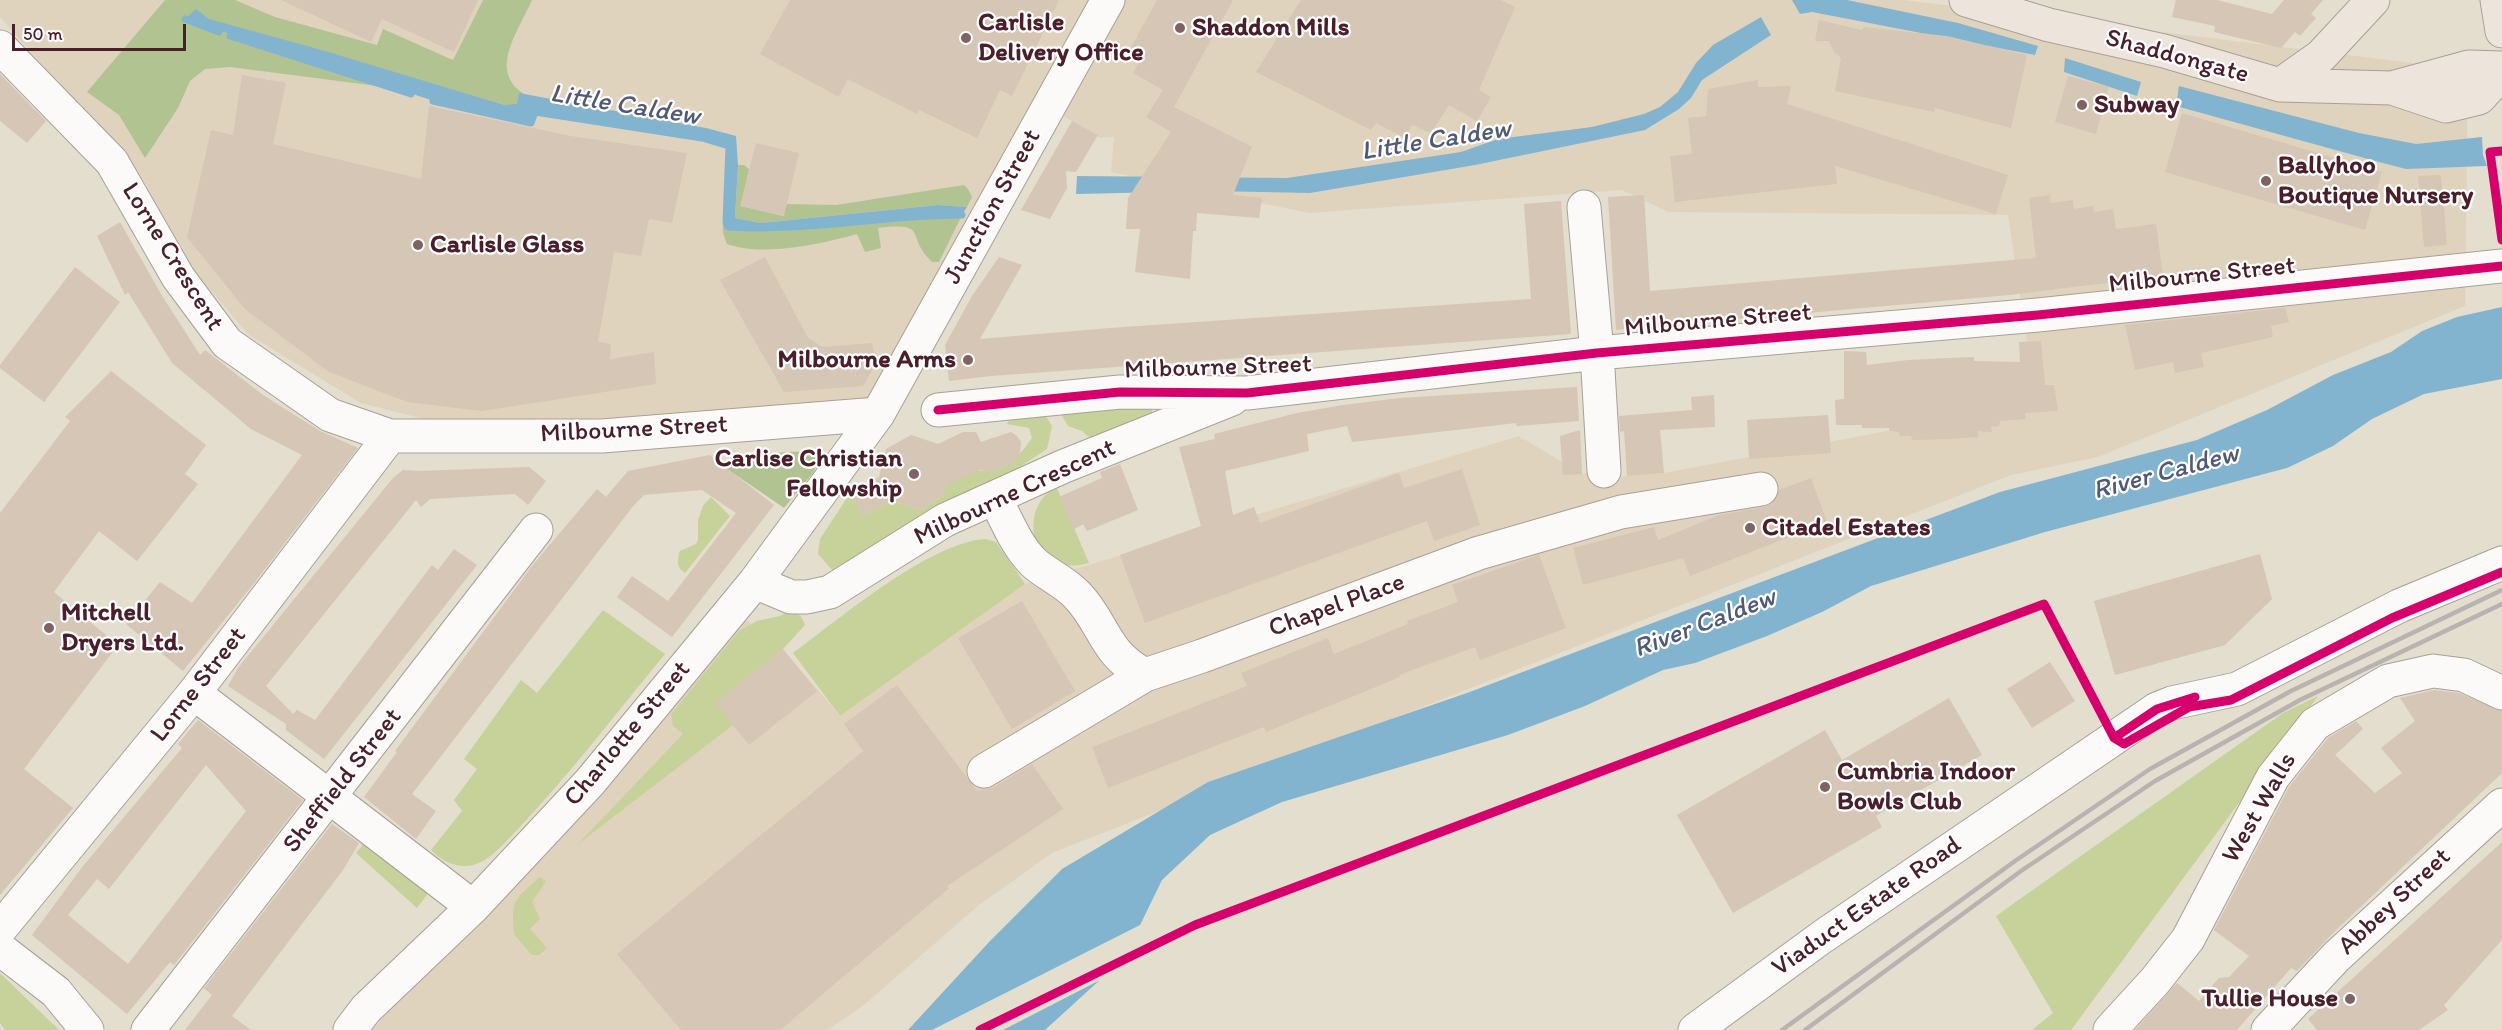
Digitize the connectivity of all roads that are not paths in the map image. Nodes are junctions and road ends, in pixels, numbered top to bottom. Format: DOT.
graph roads {
  1 [pos="1108,0"];
  2 [pos="1966,0"];
  3 [pos="2373,0"];
  4 [pos="2497,0"];
  5 [pos="2502,31"];
  6 [pos="0,47"];
  7 [pos="2502,68"];
  8 [pos="2502,73"];
  9 [pos="2280,86"];
  10 [pos="2392,88"];
  11 [pos="1584,207"];
  12 [pos="2502,266"];
  13 [pos="1597,353"];
  14 [pos="1247,393"];
  15 [pos="938,410"];
  16 [pos="878,414"];
  17 [pos="390,436"];
  18 [pos="1604,471"];
  19 [pos="1761,489"];
  20 [pos="995,498"];
  21 [pos="536,530"];
  22 [pos="2502,563"];
  23 [pos="755,582"];
  24 [pos="1145,675"];
  25 [pos="194,693"];
  26 [pos="2502,693"];
  27 [pos="984,771"];
  28 [pos="331,796"];
  29 [pos="2502,805"];
  30 [pos="473,907"];
  31 [pos="0,929"];
  32 [pos="0,949"];
  33 [pos="87,1030"];
  34 [pos="148,1030"];
  35 [pos="350,1030"];
  36 [pos="1695,1030"];
  37 [pos="2110,1030"];
  38 [pos="2268,1030"];
  1 -- 16 [label="street, Junction Street"];
  2 -- 9 [label="main road, Shaddongate"];
  3 -- 9 [label="main road"];
  4 -- 5 [label="main road"];
  6 -- 17 [label="street, Lorne Crescent"];
  7 -- 10 [label="main road, Shaddongate"];
  8 -- 10 [label="main road, Shaddongate"];
  9 -- 10 [label="main road, Shaddongate"];
  11 -- 13 [label="street"];
  12 -- 13 [label="street, Milbourne Street"];
  13 -- 14 [label="street, Milbourne Street"];
  13 -- 18 [label="street"];
  14 -- 15 [label="street, Milbourne Street"];
  14 -- 20 [label="street, Milbourne Crescent"];
  16 -- 17 [label="street, Milbourne Street"];
  16 -- 23 [label="street, Charlotte Street"];
  17 -- 25 [label="street, Lorne Street"];
  19 -- 24 [label="street, Chapel Place"];
  20 -- 23 [label="street, Milbourne Crescent"];
  20 -- 24 [label="street"];
  21 -- 28 [label="street, Sheffield Street"];
  22 -- 36 [label="street, Viaduct Estate Road"];
  23 -- 30 [label="street, Charlotte Street"];
  24 -- 27 [label="street, Chapel Place"];
  25 -- 28 [label="street"];
  25 -- 31 [label="street, Lorne Street"];
  26 -- 37 [label="street, West Walls"];
  28 -- 30 [label="street"];
  28 -- 34 [label="street, Sheffield Street"];
  29 -- 38 [label="street, Abbey Street"];
  30 -- 35 [label="street, Charlotte Street"];
  32 -- 33 [label="street"];
}
